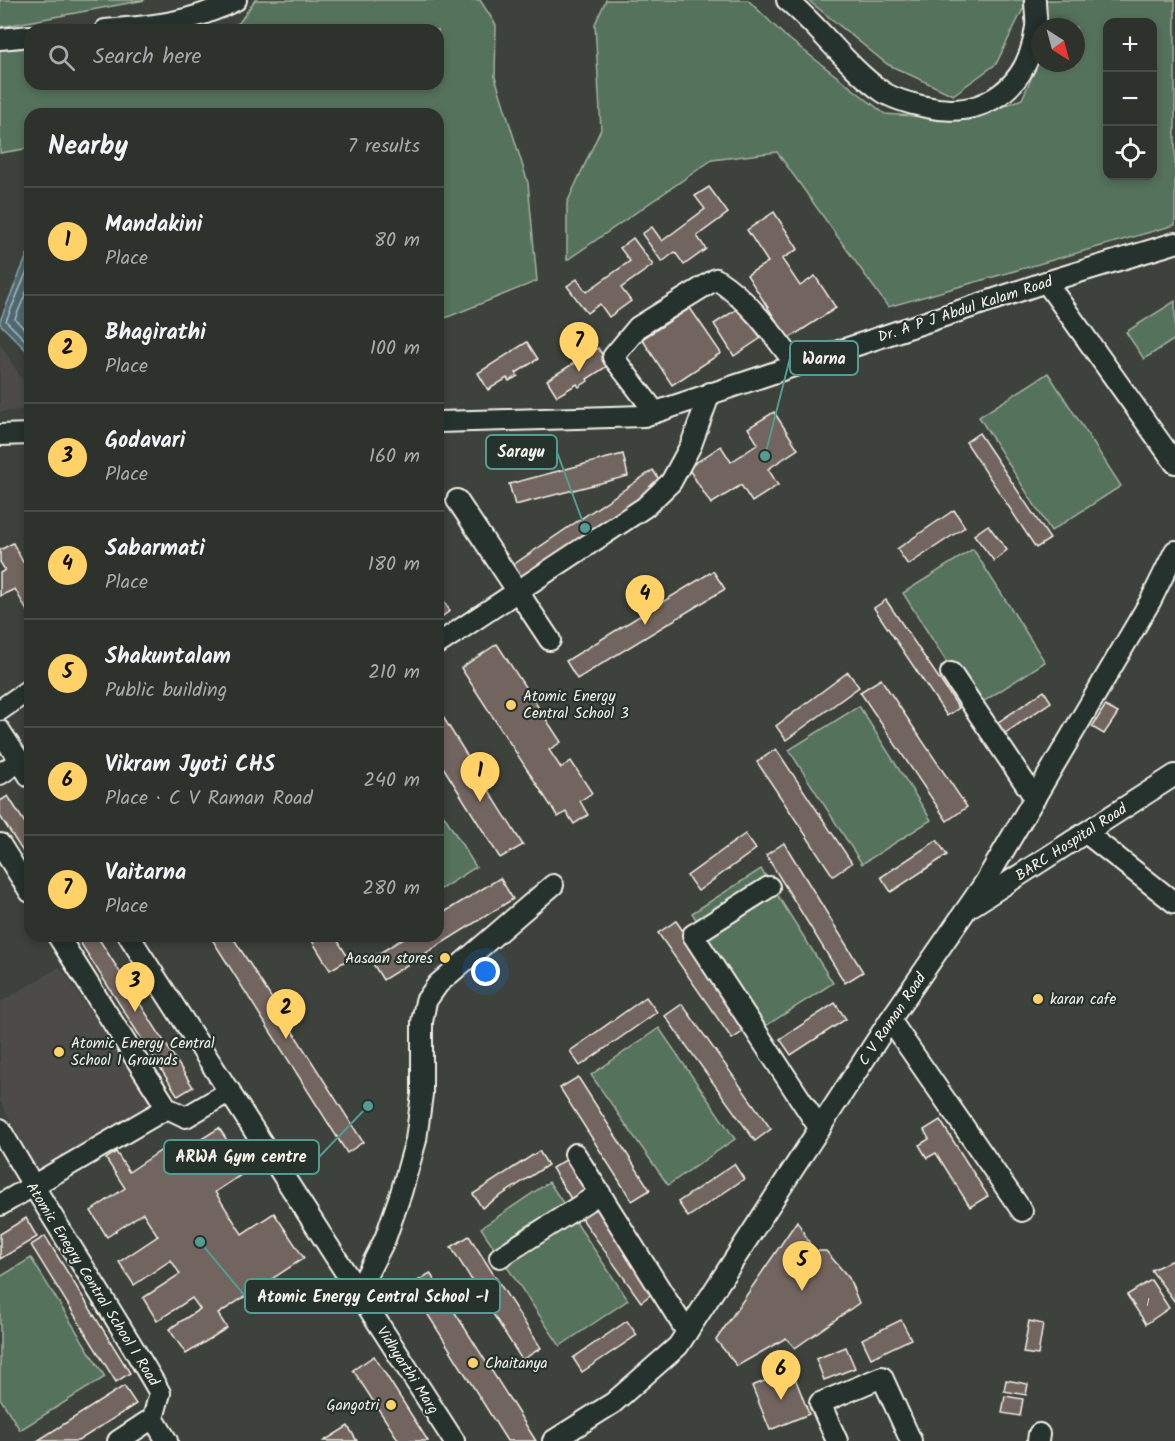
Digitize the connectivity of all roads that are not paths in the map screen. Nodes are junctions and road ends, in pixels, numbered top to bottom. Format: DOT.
graph roads {
  1 [pos="236,0"];
  2 [pos="787,0"];
  3 [pos="1035,0"];
  4 [pos="168,24"];
  5 [pos="24,37"];
  6 [pos="0,39"];
  7 [pos="1175,243"];
  8 [pos="1046,282"];
  9 [pos="796,364"];
  10 [pos="710,393"];
  11 [pos="655,412"];
  12 [pos="444,422"];
  13 [pos="24,434"];
  14 [pos="0,435"];
  15 [pos="1175,463"];
  16 [pos="457,500"];
  17 [pos="1175,551"];
  18 [pos="518,592"];
  19 [pos="444,640"];
  20 [pos="550,640"];
  21 [pos="951,673"];
  22 [pos="24,693"];
  23 [pos="0,710"];
  24 [pos="0,731"];
  25 [pos="24,767"];
  26 [pos="24,769"];
  27 [pos="0,774"];
  28 [pos="1175,775"];
  29 [pos="1035,798"];
  30 [pos="1086,832"];
  31 [pos="0,844"];
  32 [pos="24,882"];
  33 [pos="554,885"];
  34 [pos="769,887"];
  35 [pos="1175,903"];
  36 [pos="967,910"];
  37 [pos="62,942"];
  38 [pos="133,942"];
  39 [pos="890,1020"];
  40 [pos="230,1091"];
  41 [pos="167,1108"];
  42 [pos="0,1129"];
  43 [pos="820,1129"];
  44 [pos="575,1154"];
  45 [pos="33,1186"];
  46 [pos="600,1193"];
  47 [pos="0,1205"];
  48 [pos="1022,1211"];
  49 [pos="500,1257"];
  50 [pos="358,1292"];
  51 [pos="687,1332"];
  52 [pos="153,1418"];
  53 [pos="118,1441"];
  54 [pos="168,1441"];
  55 [pos="454,1441"];
  56 [pos="553,1441"];
  57 [pos="837,1441"];
  58 [pos="911,1441"];
  1 -- 4 [label="street"];
  2 -- 3 [label="street"];
  5 -- 6 [label="street"];
  7 -- 8 [label="street, Dr. A P J Abdul Kalam Road"];
  8 -- 9 [label="street, Dr. A P J Abdul Kalam Road"];
  8 -- 15 [label="street"];
  9 -- 10 [label="street, Dr. A P J Abdul Kalam Road"];
  9 -- 11 [label="street"];
  10 -- 11 [label="street, Dr. A P J Abdul Kalam Road"];
  10 -- 18 [label="street"];
  11 -- 12 [label="street, Dr. A P J Abdul Kalam Road"];
  13 -- 14 [label="street"];
  16 -- 18 [label="street"];
  17 -- 29 [label="street, C V Raman Road"];
  18 -- 19 [label="street"];
  18 -- 20 [label="street"];
  21 -- 29 [label="street"];
  22 -- 23 [label="street"];
  24 -- 25 [label="street"];
  26 -- 27 [label="street"];
  28 -- 30 [label="street, BARC Hospital Road"];
  29 -- 36 [label="street, C V Raman Road"];
  30 -- 35 [label="street"];
  30 -- 36 [label="street, BARC Hospital Road"];
  31 -- 32 [label="street"];
  33 -- 50 [label="street"];
  34 -- 43 [label="street"];
  36 -- 39 [label="street, C V Raman Road"];
  37 -- 41 [label="street"];
  38 -- 40 [label="street, Vidhyarthi Marg"];
  39 -- 43 [label="street, C V Raman Road"];
  39 -- 48 [label="street"];
  40 -- 41 [label="street"];
  40 -- 50 [label="street, Vidhyarthi Marg"];
  41 -- 45 [label="street"];
  42 -- 45 [label="street, Atomic Enegry Central School 1 Road"];
  43 -- 51 [label="street, C V Raman Road"];
  44 -- 46 [label="street"];
  45 -- 47 [label="street"];
  45 -- 52 [label="street, Atomic Enegry Central School 1 Road"];
  46 -- 49 [label="street"];
  46 -- 51 [label="street"];
  50 -- 55 [label="street, Vidhyarthi Marg"];
  51 -- 56 [label="street, C V Raman Road"];
  52 -- 53 [label="street"];
  52 -- 54 [label="street"];
  57 -- 58 [label="street"];
}
